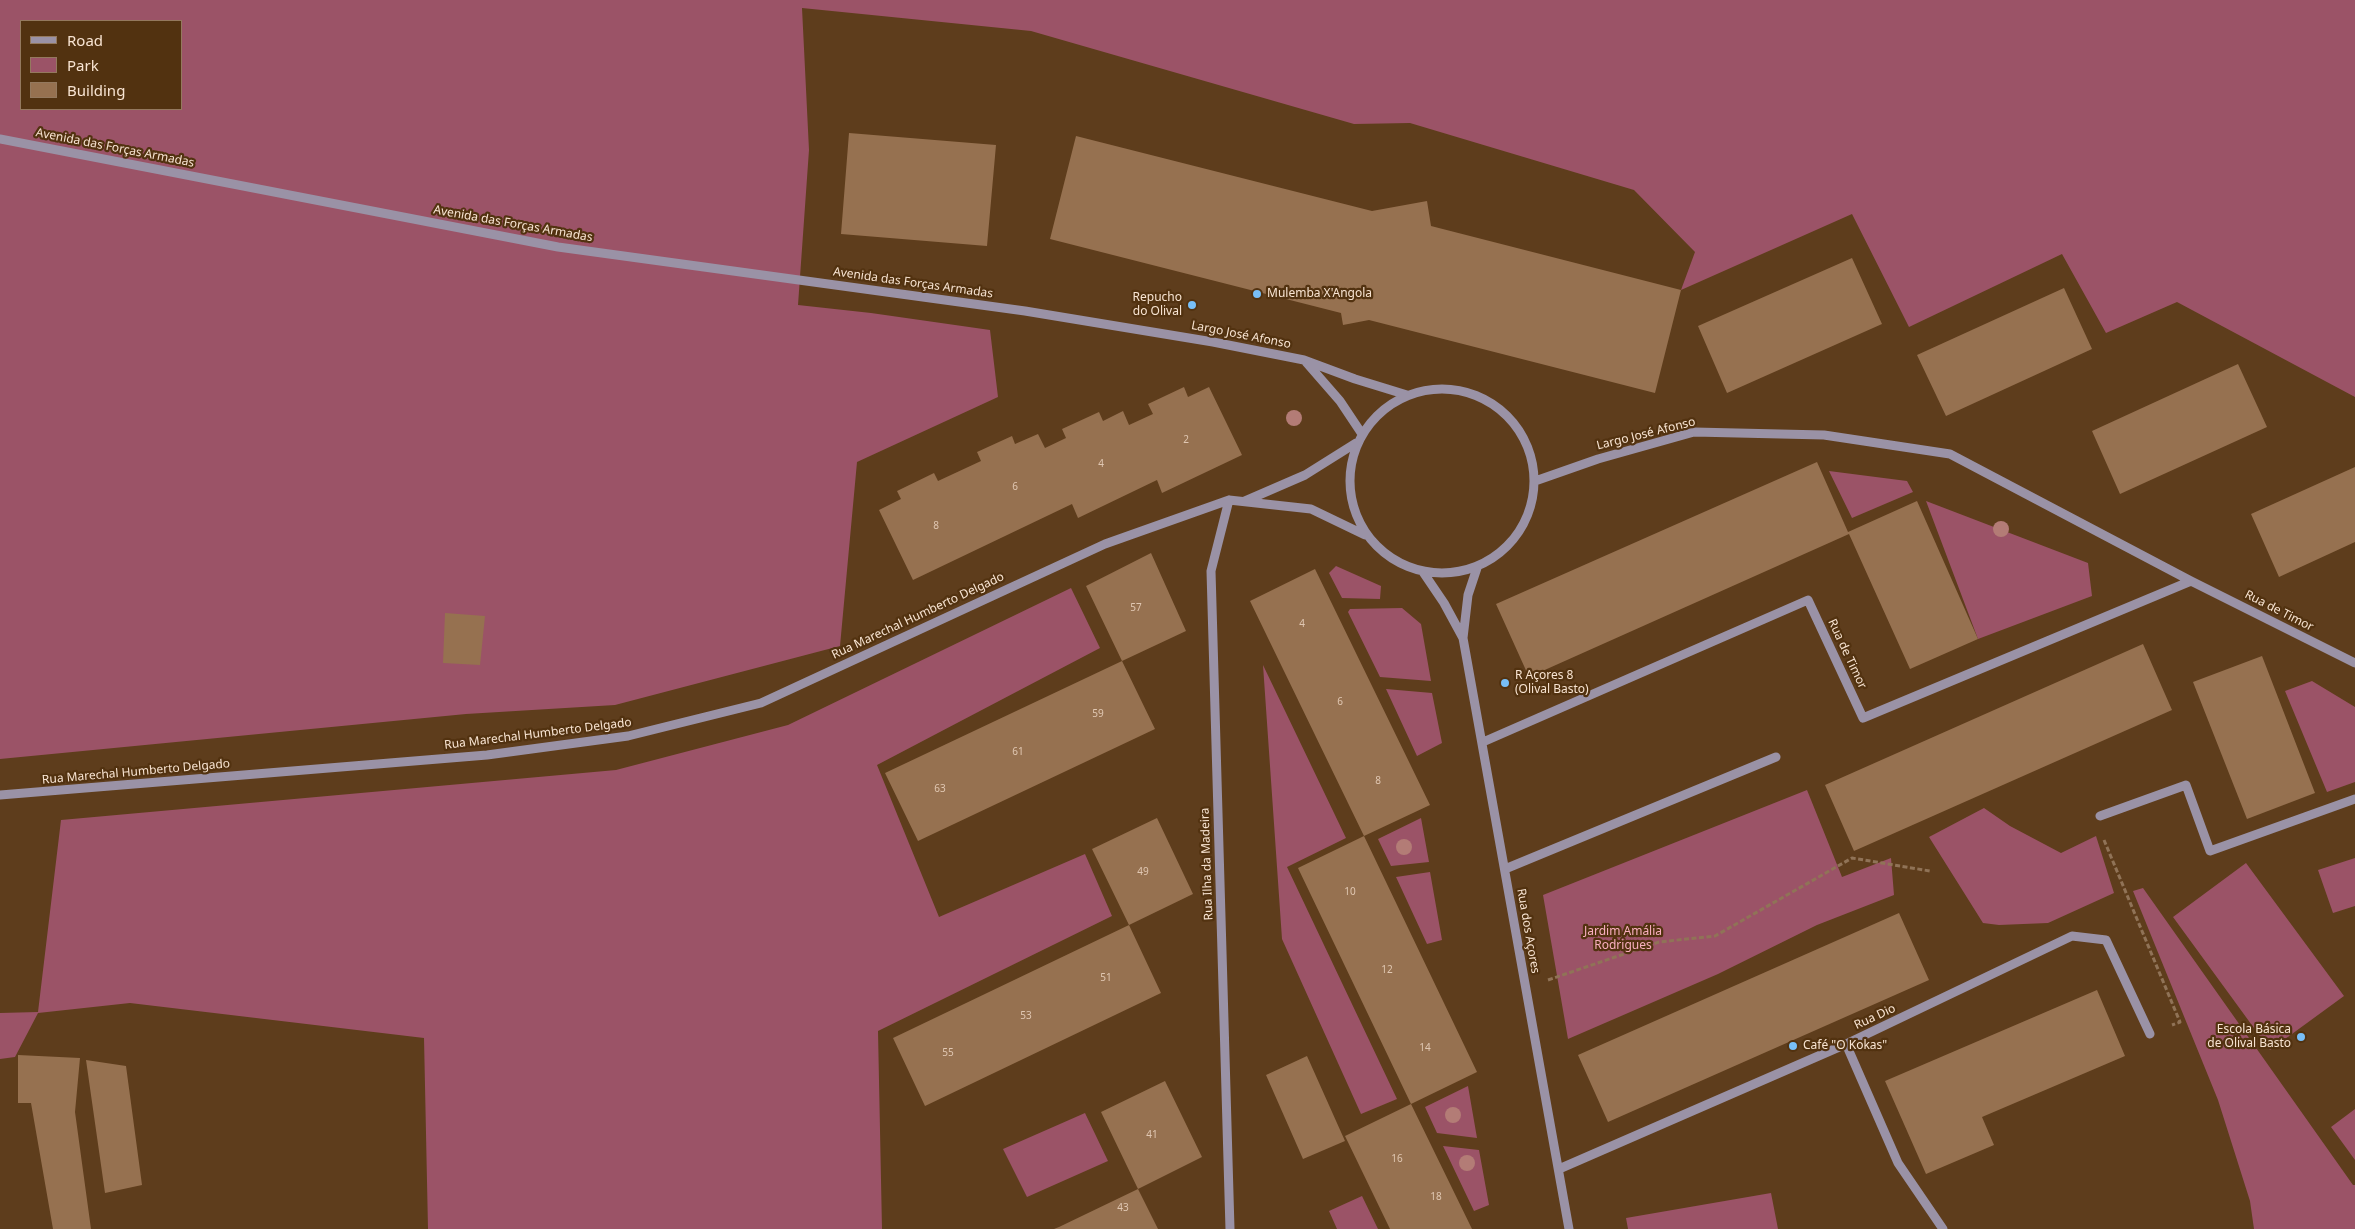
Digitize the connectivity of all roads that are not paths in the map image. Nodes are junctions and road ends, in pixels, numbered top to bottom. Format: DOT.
graph roads {
  1 [pos="0,139"];
  2 [pos="1025,312"];
  3 [pos="1304,360"];
  4 [pos="1407,395"];
  5 [pos="1362,434"];
  6 [pos="1824,435"];
  7 [pos="1356,443"];
  8 [pos="1538,480"];
  9 [pos="1229,500"];
  10 [pos="1244,501"];
  11 [pos="1365,535"];
  12 [pos="1477,568"];
  13 [pos="1423,572"];
  14 [pos="2191,581"];
  15 [pos="1463,638"];
  16 [pos="2355,663"];
  17 [pos="1483,742"];
  18 [pos="1776,757"];
  19 [pos="0,795"];
  20 [pos="2355,799"];
  21 [pos="2100,816"];
  22 [pos="1505,870"];
  23 [pos="2150,1034"];
  24 [pos="1846,1044"];
  25 [pos="1559,1170"];
  26 [pos="1230,1229"];
  27 [pos="1568,1229"];
  28 [pos="1943,1229"];
  1 -- 2 [label="street, Avenida das Forças Armadas"];
  2 -- 3 [label="street, Largo José Afonso"];
  3 -- 4 [label="street, Largo José Afonso"];
  3 -- 5 [label="street, Largo José Afonso"];
  4 -- 5 [label="street"];
  4 -- 8 [label="street"];
  5 -- 7 [label="street"];
  6 -- 8 [label="street, Largo José Afonso"];
  6 -- 14 [label="street, Rua de Timor"];
  7 -- 10 [label="street, Rua Marechal Humberto Delgado"];
  7 -- 11 [label="street"];
  8 -- 12 [label="street"];
  9 -- 10 [label="street, Rua Marechal Humberto Delgado"];
  9 -- 19 [label="street, Rua Marechal Humberto Delgado"];
  9 -- 26 [label="street, Rua Ilha da Madeira"];
  10 -- 11 [label="street, Rua Marechal Humberto Delgado"];
  11 -- 13 [label="street"];
  12 -- 13 [label="street"];
  12 -- 15 [label="street, Rua dos Açores"];
  13 -- 15 [label="street, Rua dos Açores"];
  14 -- 16 [label="street, Rua de Timor"];
  14 -- 17 [label="street, Rua de Timor"];
  15 -- 17 [label="street, Rua dos Açores"];
  17 -- 22 [label="street, Rua dos Açores"];
  18 -- 22 [label="street"];
  20 -- 21 [label="street"];
  22 -- 25 [label="street, Rua dos Açores"];
  23 -- 24 [label="street, Rua Dio"];
  24 -- 25 [label="street, Rua Dio"];
  24 -- 28 [label="street"];
  25 -- 27 [label="street, Rua dos Açores"];
}
